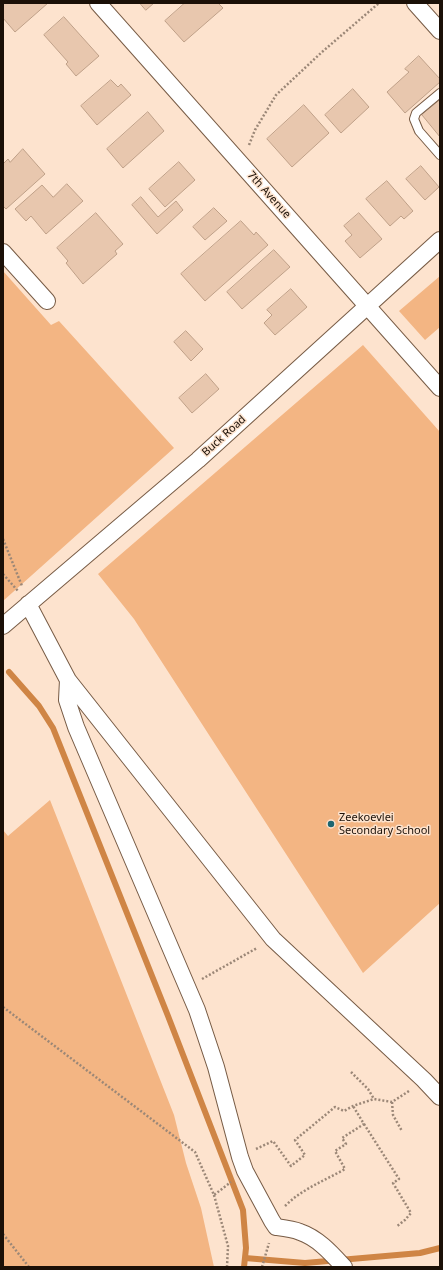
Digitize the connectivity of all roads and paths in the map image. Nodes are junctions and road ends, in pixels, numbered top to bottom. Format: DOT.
graph roads {
  1 [pos="98,3"];
  2 [pos="379,3"];
  3 [pos="415,3"];
  4 [pos="440,30"];
  5 [pos="440,93"];
  6 [pos="440,155"];
  7 [pos="241,164"];
  8 [pos="440,240"];
  9 [pos="3,252"];
  10 [pos="48,302"];
  11 [pos="367,305"];
  12 [pos="440,388"];
  13 [pos="3,539"];
  14 [pos="28,604"];
  15 [pos="3,626"];
  16 [pos="68,680"];
  17 [pos="273,939"];
  18 [pos="188,987"];
  19 [pos="3,1007"];
  20 [pos="351,1072"];
  21 [pos="424,1080"];
  22 [pos="440,1097"];
  23 [pos="374,1099"];
  24 [pos="392,1102"];
  25 [pos="353,1106"];
  26 [pos="364,1124"];
  27 [pos="402,1131"];
  28 [pos="242,1164"];
  29 [pos="214,1195"];
  30 [pos="276,1227"];
  31 [pos="396,1227"];
  32 [pos="3,1234"];
  33 [pos="29,1267"];
  34 [pos="227,1267"];
  35 [pos="262,1267"];
  36 [pos="344,1267"];
  1 -- 7 [label="street, 7th Avenue"];
  2 -- 7 [label="path"];
  3 -- 4 [label="street"];
  5 -- 6 [label="lane"];
  7 -- 11 [label="street, 7th Avenue"];
  8 -- 11 [label="street, Buck Road"];
  9 -- 10 [label="street"];
  11 -- 12 [label="street, 7th Avenue"];
  11 -- 14 [label="street, Buck Road"];
  13 -- 14 [label="path"];
  14 -- 15 [label="street, Buck Road"];
  14 -- 16 [label="street"];
  16 -- 17 [label="street"];
  16 -- 18 [label="street"];
  17 -- 18 [label="path"];
  17 -- 21 [label="street"];
  18 -- 28 [label="street"];
  19 -- 29 [label="path"];
  20 -- 23 [label="path"];
  21 -- 22 [label="street"];
  21 -- 24 [label="path"];
  23 -- 24 [label="path"];
  23 -- 25 [label="path"];
  24 -- 27 [label="path"];
  25 -- 26 [label="path"];
  25 -- 28 [label="path"];
  26 -- 30 [label="path"];
  26 -- 31 [label="path"];
  28 -- 29 [label="path"];
  28 -- 30 [label="street"];
  29 -- 34 [label="path"];
  30 -- 35 [label="path"];
  30 -- 36 [label="street"];
  32 -- 33 [label="path"];
}
